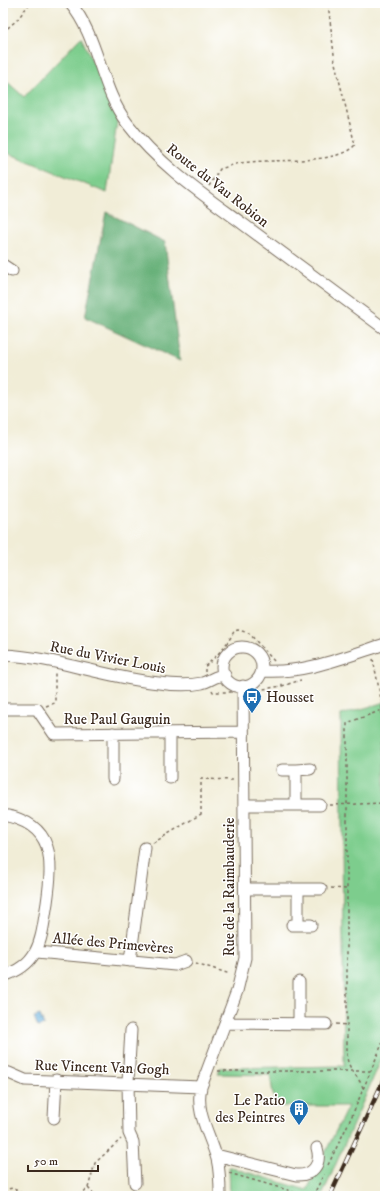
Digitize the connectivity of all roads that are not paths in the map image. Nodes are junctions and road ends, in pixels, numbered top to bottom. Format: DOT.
graph roads {
  1 [pos="70,3"];
  2 [pos="385,330"];
  3 [pos="385,644"];
  4 [pos="3,655"];
  5 [pos="262,671"];
  6 [pos="225,675"];
  7 [pos="243,686"];
  8 [pos="3,709"];
  9 [pos="244,732"];
  10 [pos="113,733"];
  11 [pos="170,733"];
  12 [pos="310,769"];
  13 [pos="282,770"];
  14 [pos="296,770"];
  15 [pos="170,778"];
  16 [pos="113,779"];
  17 [pos="244,805"];
  18 [pos="296,805"];
  19 [pos="320,805"];
  20 [pos="3,815"];
  21 [pos="145,848"];
  22 [pos="298,889"];
  23 [pos="321,889"];
  24 [pos="245,890"];
  25 [pos="311,925"];
  26 [pos="37,952"];
  27 [pos="130,961"];
  28 [pos="186,961"];
  29 [pos="3,976"];
  30 [pos="299,982"];
  31 [pos="224,1023"];
  32 [pos="299,1024"];
  33 [pos="326,1024"];
  34 [pos="131,1030"];
  35 [pos="3,1072"];
  36 [pos="56,1080"];
  37 [pos="128,1082"];
  38 [pos="202,1087"];
  39 [pos="54,1118"];
  40 [pos="317,1148"];
  41 [pos="216,1155"];
  42 [pos="135,1183"];
  43 [pos="220,1196"];
  1 -- 2 [label="street, Route du Vau Robion"];
  3 -- 5 [label="street"];
  4 -- 6 [label="street, Rue du Vivier Louis"];
  5 -- 6 [label="street"];
  5 -- 7 [label="street"];
  6 -- 7 [label="street"];
  7 -- 9 [label="street, Rue de la Raimbauderie"];
  8 -- 10 [label="street, Rue Paul Gauguin"];
  9 -- 11 [label="street, Rue Paul Gauguin"];
  9 -- 17 [label="street, Rue de la Raimbauderie"];
  10 -- 11 [label="street, Rue Paul Gauguin"];
  10 -- 16 [label="street"];
  11 -- 15 [label="street"];
  12 -- 14 [label="street"];
  13 -- 14 [label="street"];
  14 -- 18 [label="street"];
  17 -- 18 [label="street"];
  17 -- 24 [label="street, Rue de la Raimbauderie"];
  18 -- 19 [label="street"];
  20 -- 26 [label="street"];
  21 -- 27 [label="street"];
  22 -- 23 [label="street"];
  22 -- 24 [label="street"];
  22 -- 25 [label="street"];
  24 -- 31 [label="street, Rue de la Raimbauderie"];
  26 -- 27 [label="street, Allée des Primevères"];
  26 -- 29 [label="street"];
  27 -- 28 [label="street, Allée des Primevères"];
  30 -- 32 [label="street"];
  31 -- 32 [label="street"];
  31 -- 38 [label="street, Rue de la Raimbauderie"];
  32 -- 33 [label="street"];
  34 -- 37 [label="street"];
  35 -- 36 [label="street, Rue Vincent Van Gogh"];
  36 -- 37 [label="street, Rue Vincent Van Gogh"];
  36 -- 39 [label="street"];
  37 -- 38 [label="street, Rue Vincent Van Gogh"];
  37 -- 42 [label="street"];
  38 -- 41 [label="street, Rue de la Raimbauderie"];
  40 -- 41 [label="street"];
  41 -- 43 [label="street, Rue de la Raimbauderie"];
}
